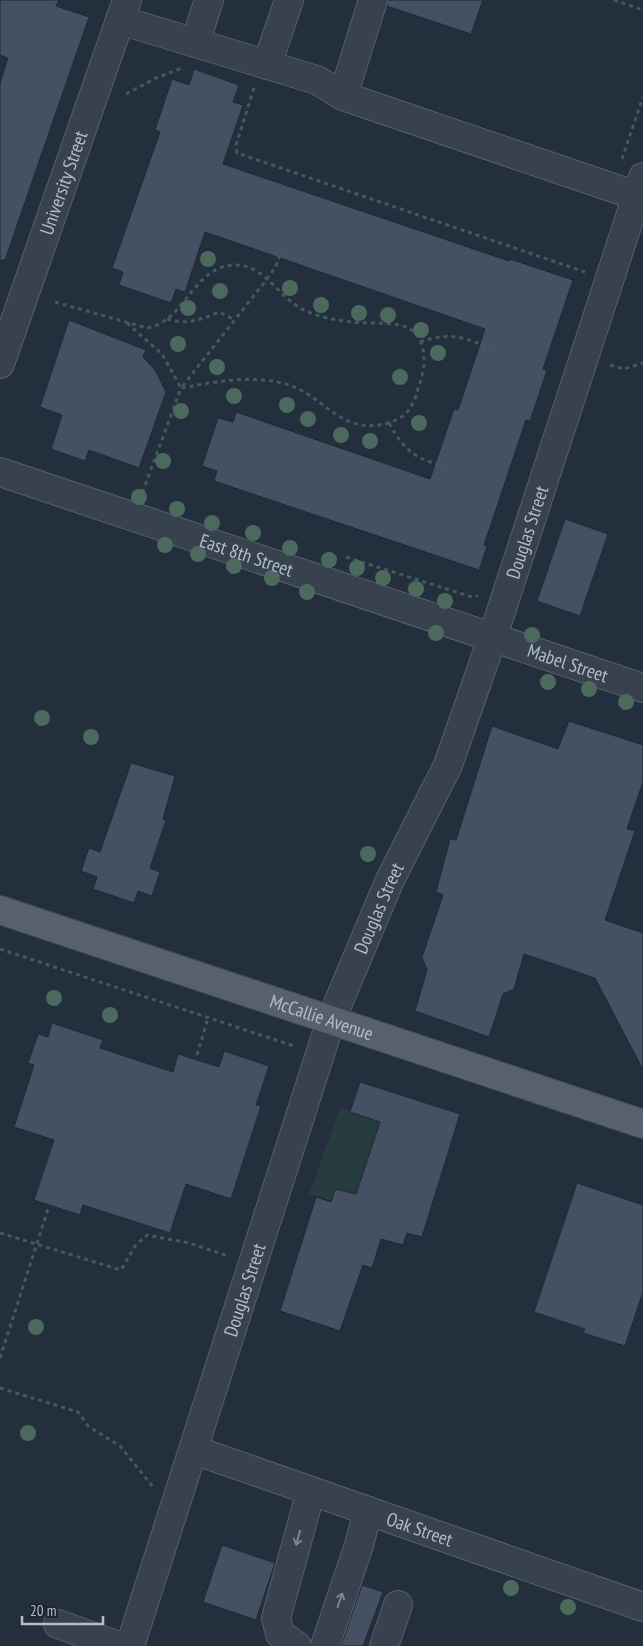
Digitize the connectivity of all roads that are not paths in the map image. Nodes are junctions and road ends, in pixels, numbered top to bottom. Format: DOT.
graph roads {
  1 [pos="209,0"];
  2 [pos="289,0"];
  3 [pos="373,0"];
  4 [pos="123,10"];
  5 [pos="192,55"];
  6 [pos="267,65"];
  7 [pos="343,96"];
  8 [pos="630,187"];
  9 [pos="0,364"];
  10 [pos="0,472"];
  11 [pos="492,639"];
  12 [pos="643,688"];
  13 [pos="0,910"];
  14 [pos="331,1020"];
  15 [pos="643,1124"];
  16 [pos="194,1450"];
  17 [pos="311,1491"];
  18 [pos="368,1511"];
  19 [pos="398,1605"];
  20 [pos="643,1607"];
  21 [pos="58,1624"];
  22 [pos="119,1646"];
  23 [pos="130,1646"];
  24 [pos="297,1646"];
  25 [pos="324,1646"];
  26 [pos="384,1646"];
  1 -- 5 [label="street"];
  2 -- 6 [label="street"];
  3 -- 7 [label="street"];
  4 -- 5 [label="street"];
  4 -- 9 [label="street, University Street"];
  5 -- 6 [label="street"];
  6 -- 7 [label="street"];
  7 -- 8 [label="street"];
  8 -- 11 [label="street, Douglas Street"];
  10 -- 11 [label="street, East 8th Street"];
  11 -- 12 [label="street, Mabel Street"];
  11 -- 14 [label="street, Douglas Street"];
  13 -- 14 [label="main road, McCallie Avenue"];
  14 -- 15 [label="main road, McCallie Avenue"];
  14 -- 16 [label="street, Douglas Street"];
  16 -- 17 [label="street, Oak Street"];
  16 -- 23 [label="street, Douglas Street"];
  17 -- 18 [label="street, Oak Street"];
  17 -- 24 [label="street, one-way"];
  18 -- 20 [label="street, Oak Street"];
  25 -- 18 [label="street, one-way"];
  19 -- 26 [label="street"];
  21 -- 22 [label="street"];
}
